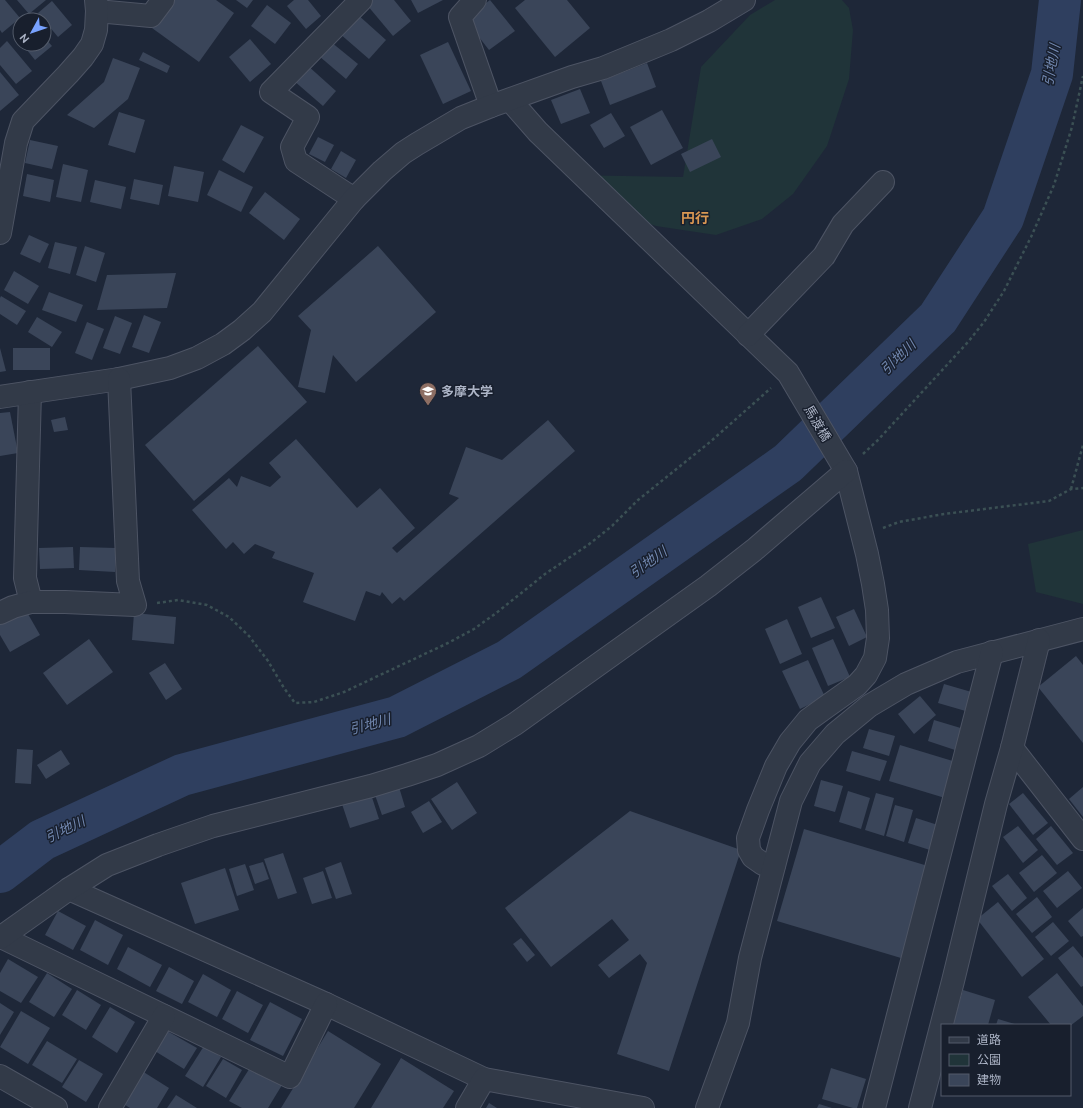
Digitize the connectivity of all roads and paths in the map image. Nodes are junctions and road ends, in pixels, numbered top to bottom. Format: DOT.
graph roads {
  1 [pos="162,0"];
  2 [pos="361,0"];
  3 [pos="475,0"];
  4 [pos="744,0"];
  5 [pos="96,6"];
  6 [pos="1083,76"];
  7 [pos="501,103"];
  8 [pos="883,182"];
  9 [pos="354,199"];
  10 [pos="0,233"];
  11 [pos="748,335"];
  12 [pos="791,378"];
  13 [pos="119,380"];
  14 [pos="30,392"];
  15 [pos="0,397"];
  16 [pos="1083,445"];
  17 [pos="843,467"];
  18 [pos="1083,488"];
  19 [pos="1071,489"];
  20 [pos="862,536"];
  21 [pos="31,602"];
  22 [pos="135,605"];
  23 [pos="0,612"];
  24 [pos="1083,629"];
  25 [pos="1039,640"];
  26 [pos="992,652"];
  27 [pos="1012,748"];
  28 [pos="1083,839"];
  29 [pos="774,865"];
  30 [pos="69,889"];
  31 [pos="1,938"];
  32 [pos="326,1004"];
  33 [pos="164,1016"];
  34 [pos="942,1024"];
  35 [pos="941,1027"];
  36 [pos="0,1076"];
  37 [pos="484,1079"];
  38 [pos="56,1108"];
  39 [pos="110,1108"];
  40 [pos="467,1108"];
  41 [pos="643,1108"];
  42 [pos="707,1108"];
  43 [pos="874,1108"];
  44 [pos="920,1108"];
  1 -- 5 [label="street"];
  2 -- 9 [label="street"];
  3 -- 7 [label="street"];
  4 -- 7 [label="street"];
  5 -- 10 [label="street"];
  6 -- 17 [label="path"];
  7 -- 9 [label="street"];
  7 -- 11 [label="street, 馬渡橋"];
  8 -- 11 [label="street"];
  9 -- 13 [label="street"];
  11 -- 12 [label="street, 馬渡橋"];
  12 -- 17 [label="street, 馬渡橋"];
  12 -- 22 [label="path"];
  13 -- 14 [label="street"];
  13 -- 22 [label="street"];
  14 -- 15 [label="street"];
  14 -- 21 [label="street"];
  16 -- 19 [label="path"];
  17 -- 20 [label="street, 馬渡橋"];
  17 -- 30 [label="street"];
  18 -- 19 [label="path"];
  19 -- 20 [label="path"];
  20 -- 29 [label="street, 馬渡橋"];
  21 -- 22 [label="street"];
  21 -- 23 [label="street"];
  24 -- 25 [label="street"];
  25 -- 26 [label="street"];
  25 -- 27 [label="street"];
  26 -- 29 [label="street"];
  26 -- 43 [label="street"];
  27 -- 28 [label="street"];
  27 -- 34 [label="street"];
  29 -- 42 [label="street"];
  30 -- 31 [label="street"];
  30 -- 32 [label="street"];
  31 -- 33 [label="street"];
  32 -- 33 [label="street"];
  32 -- 37 [label="street"];
  33 -- 39 [label="street"];
  35 -- 44 [label="street"];
  36 -- 38 [label="street"];
  37 -- 40 [label="street"];
  37 -- 41 [label="street"];
}
